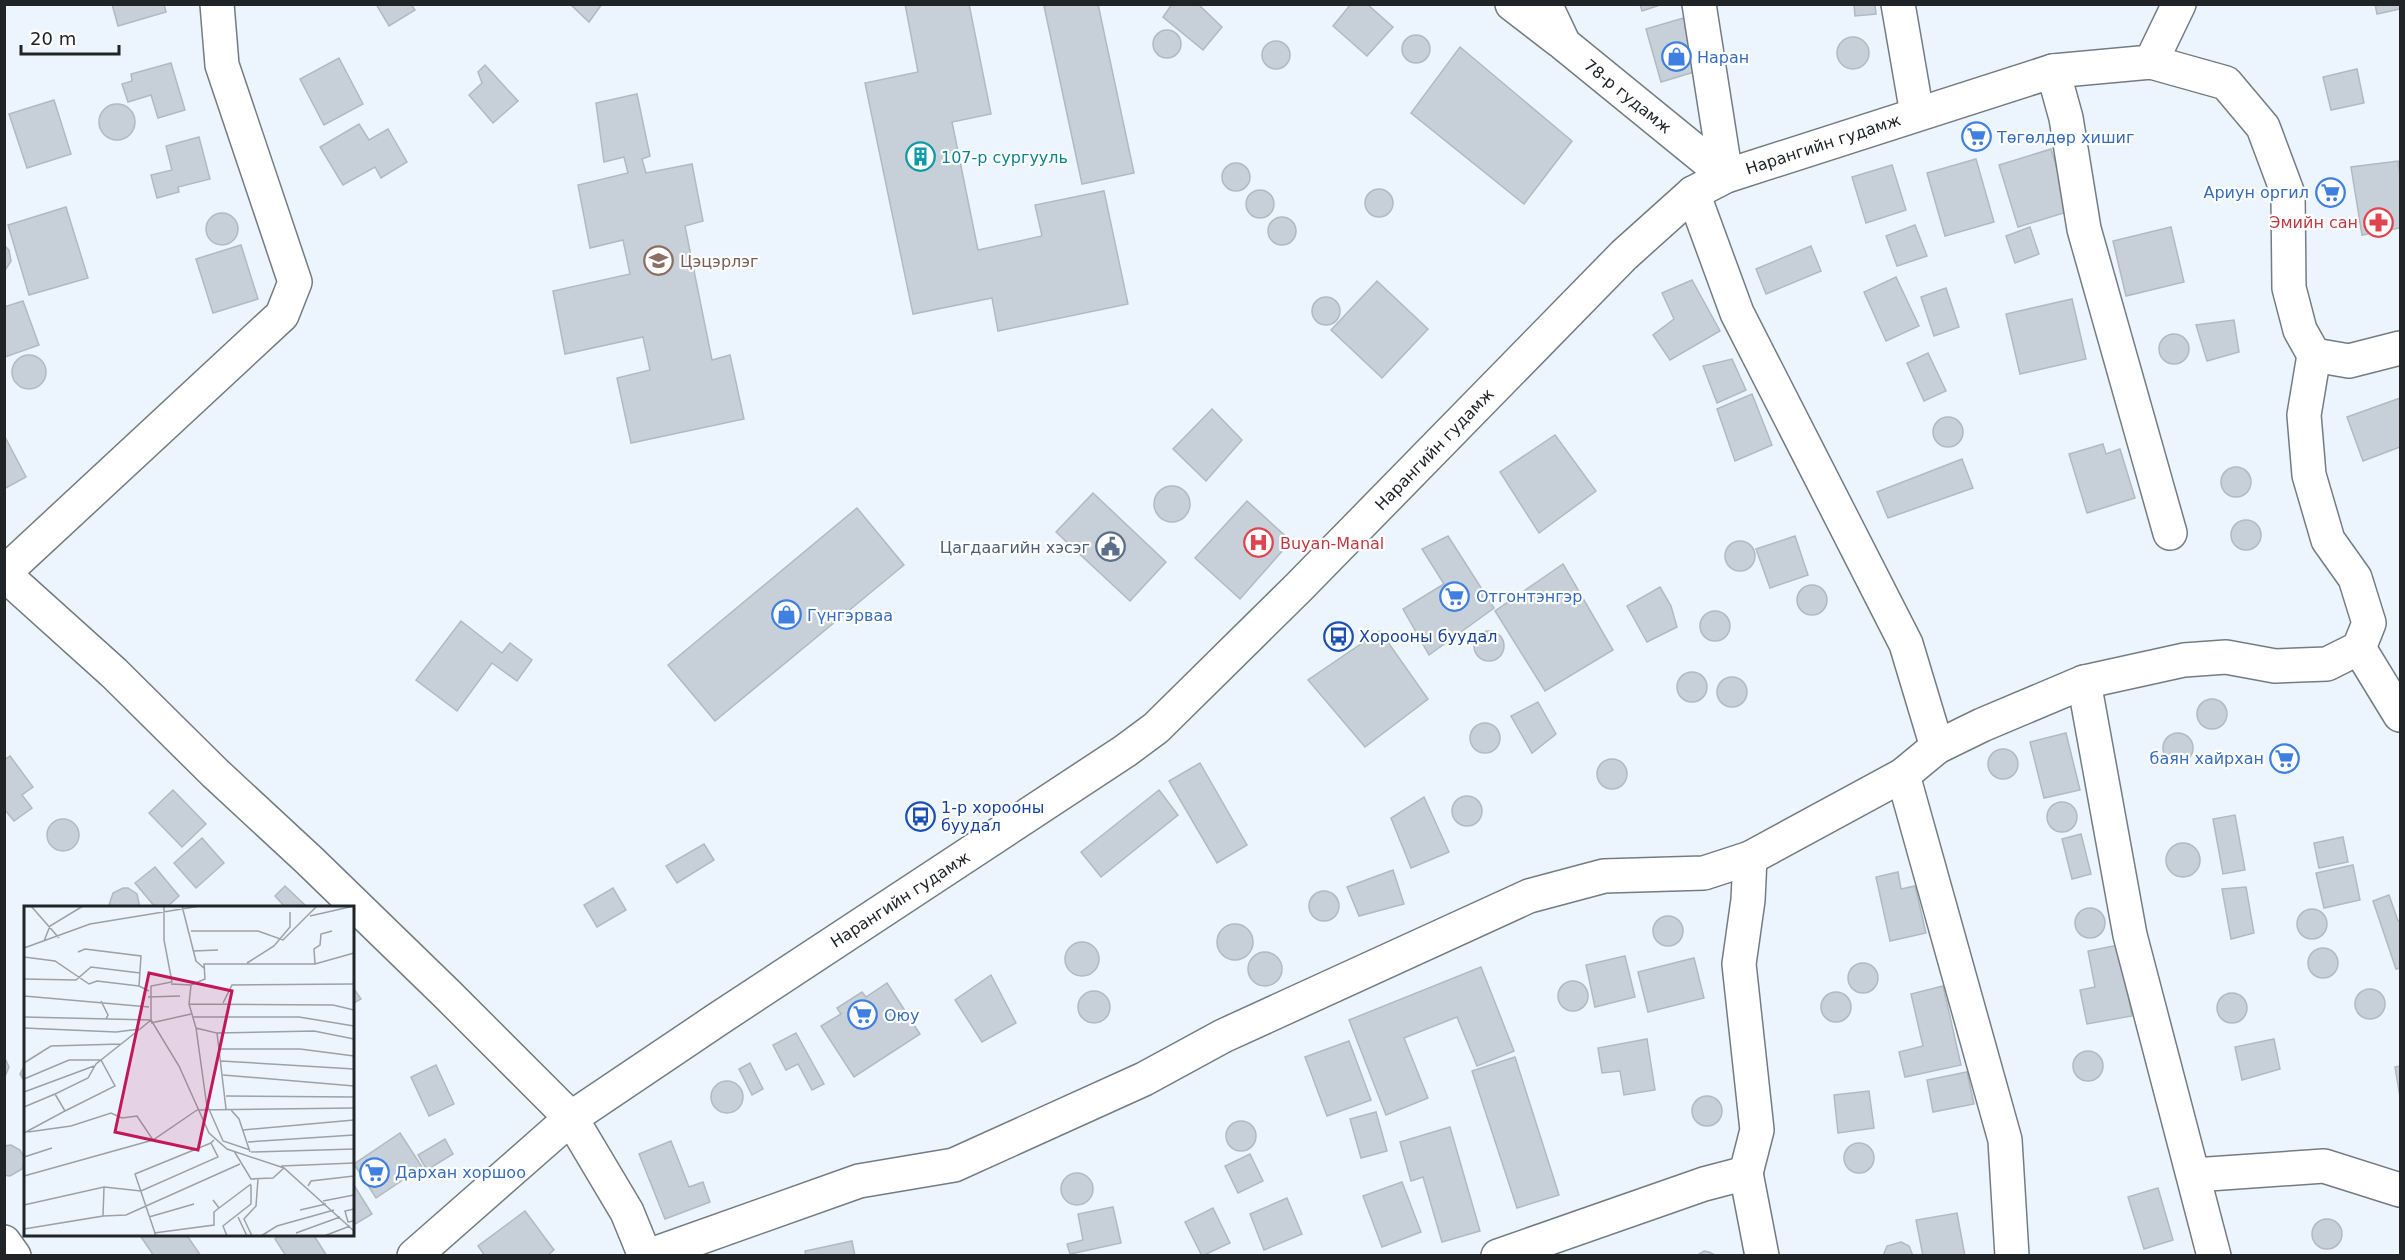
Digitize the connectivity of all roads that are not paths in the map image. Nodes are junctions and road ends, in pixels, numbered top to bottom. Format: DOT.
graph roads {
  1 [pos="217,4"];
  2 [pos="1512,4"];
  3 [pos="1545,4"];
  4 [pos="1699,4"];
  5 [pos="1898,4"];
  6 [pos="2179,4"];
  7 [pos="1564,44"];
  8 [pos="2151,62"];
  9 [pos="2053,71"];
  10 [pos="1917,114"];
  11 [pos="1726,176"];
  12 [pos="1693,193"];
  13 [pos="2400,348"];
  14 [pos="2314,355"];
  15 [pos="2170,533"];
  16 [pos="4,574"];
  17 [pos="2359,648"];
  18 [pos="2084,682"];
  19 [pos="2400,715"];
  20 [pos="1937,747"];
  21 [pos="1903,775"];
  22 [pos="1750,858"];
  23 [pos="571,1118"];
  24 [pos="1746,1173"];
  25 [pos="2194,1175"];
  26 [pos="2400,1190"];
  27 [pos="4,1242"];
  28 [pos="1513,1253"];
  29 [pos="14,1256"];
  30 [pos="414,1256"];
  31 [pos="646,1256"];
  32 [pos="1762,1256"];
  33 [pos="2012,1256"];
  34 [pos="2214,1256"];
  1 -- 16 [label="street"];
  2 -- 7 [label="street"];
  3 -- 7 [label="street, 78-р гудамж"];
  4 -- 11 [label="street"];
  5 -- 10 [label="street"];
  6 -- 8 [label="street"];
  7 -- 11 [label="street, 78-р гудамж"];
  8 -- 9 [label="street, Нарангийн гудамж"];
  8 -- 14 [label="street, Нарангийн гудамж"];
  9 -- 10 [label="street, Нарангийн гудамж"];
  9 -- 15 [label="street"];
  10 -- 11 [label="street, Нарангийн гудамж"];
  11 -- 12 [label="street, Нарангийн гудамж"];
  12 -- 20 [label="street"];
  12 -- 23 [label="street, Нарангийн гудамж"];
  13 -- 14 [label="street"];
  14 -- 17 [label="street"];
  16 -- 23 [label="street"];
  17 -- 18 [label="street"];
  17 -- 19 [label="street"];
  18 -- 20 [label="street"];
  18 -- 25 [label="street"];
  20 -- 21 [label="street"];
  21 -- 22 [label="street"];
  21 -- 33 [label="street"];
  22 -- 24 [label="street"];
  22 -- 31 [label="street"];
  23 -- 30 [label="street, Нарангийн гудамж"];
  23 -- 31 [label="street"];
  24 -- 28 [label="street"];
  24 -- 32 [label="street"];
  25 -- 26 [label="street"];
  25 -- 34 [label="street"];
  27 -- 29 [label="street"];
}
